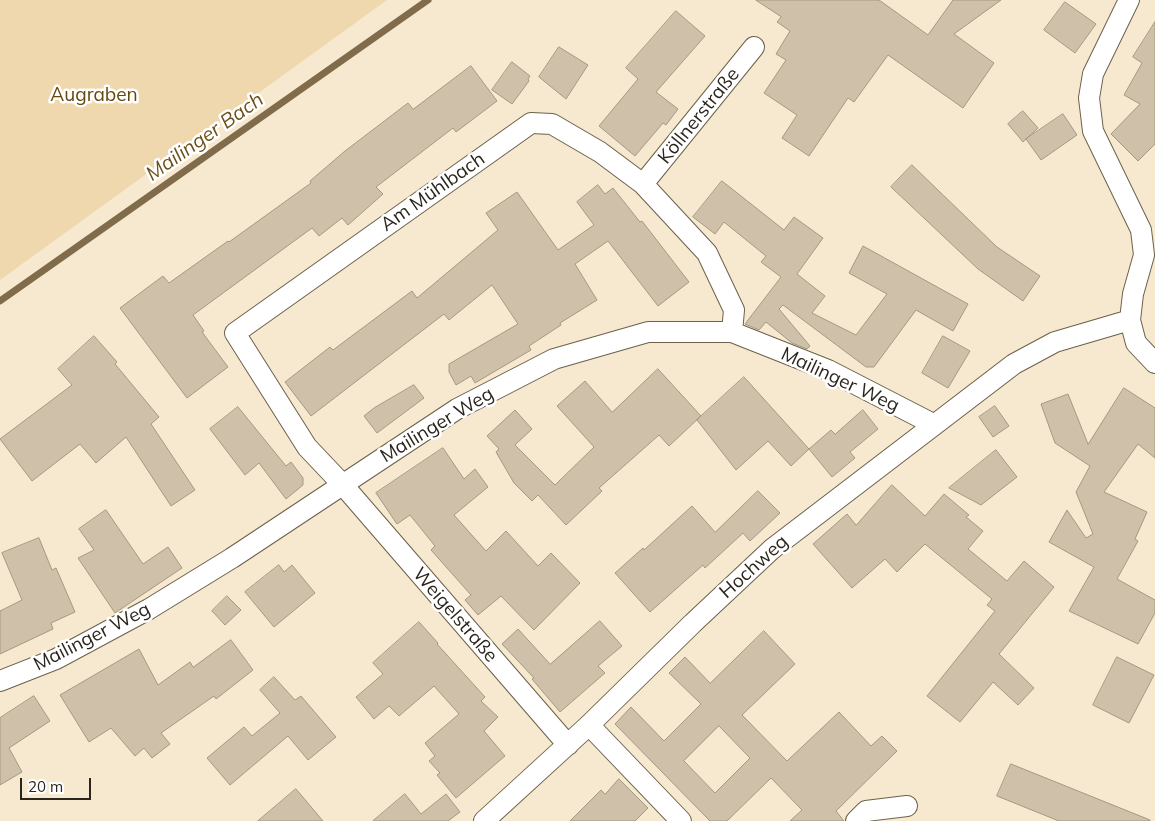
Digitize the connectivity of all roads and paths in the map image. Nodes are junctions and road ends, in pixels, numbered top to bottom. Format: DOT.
graph roads {
  1 [pos="1129,0"];
  2 [pos="754,47"];
  3 [pos="643,184"];
  4 [pos="1149,254"];
  5 [pos="1130,320"];
  6 [pos="732,332"];
  7 [pos="1155,364"];
  8 [pos="933,424"];
  9 [pos="343,485"];
  10 [pos="0,682"];
  11 [pos="590,725"];
  12 [pos="568,745"];
  13 [pos="907,806"];
  14 [pos="484,821"];
  15 [pos="682,821"];
  16 [pos="856,821"];
  1 -- 4 [label="street"];
  2 -- 3 [label="street, Köllnerstraße"];
  3 -- 6 [label="street, Am Mühlbach"];
  3 -- 9 [label="street, Am Mühlbach"];
  4 -- 5 [label="street"];
  5 -- 7 [label="street"];
  5 -- 8 [label="street, Hochweg"];
  6 -- 8 [label="street, Mailinger Weg"];
  6 -- 9 [label="street, Mailinger Weg"];
  8 -- 11 [label="street, Hochweg"];
  9 -- 10 [label="street, Mailinger Weg"];
  9 -- 12 [label="street, Weigelstraße"];
  11 -- 12 [label="street, Hochweg"];
  11 -- 15 [label="street"];
  12 -- 14 [label="street, Hochweg"];
  13 -- 16 [label="street"];
}
